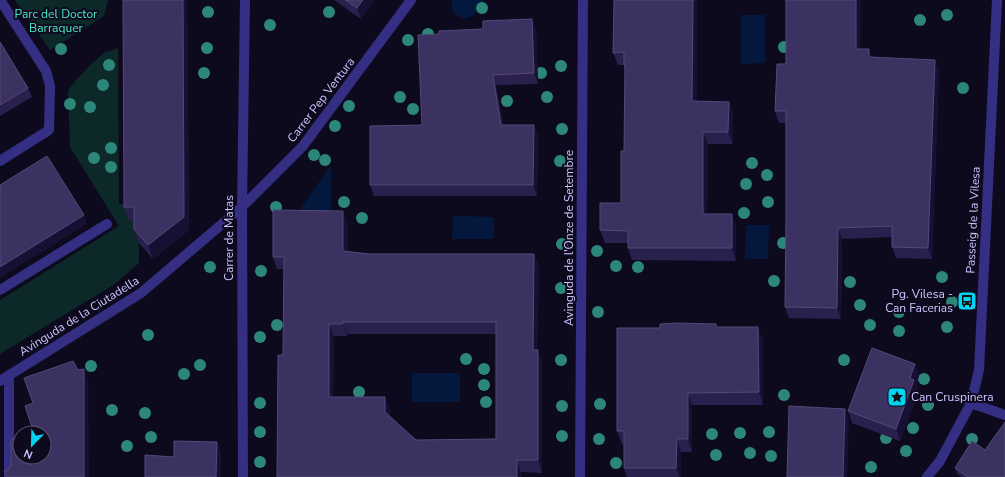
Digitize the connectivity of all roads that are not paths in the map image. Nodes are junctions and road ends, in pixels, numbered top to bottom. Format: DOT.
graph roads {
  1 [pos="245,0"];
  2 [pos="412,0"];
  3 [pos="583,0"];
  4 [pos="997,0"];
  5 [pos="0,4"];
  6 [pos="0,161"];
  7 [pos="242,207"];
  8 [pos="107,224"];
  9 [pos="0,290"];
  10 [pos="9,375"];
  11 [pos="0,381"];
  12 [pos="971,403"];
  13 [pos="1005,414"];
  14 [pos="9,477"];
  15 [pos="243,477"];
  16 [pos="580,477"];
  17 [pos="927,477"];
  1 -- 7 [label="street, Carrer de Matas"];
  2 -- 7 [label="street, Carrer Pep Ventura"];
  3 -- 16 [label="street, Avinguda de l'Onze de Setembre"];
  4 -- 12 [label="street, Passeig de la Vilesa"];
  5 -- 6 [label="street"];
  7 -- 10 [label="street, Avinguda de la Ciutadella"];
  7 -- 15 [label="street, Carrer de Matas"];
  8 -- 9 [label="street"];
  10 -- 11 [label="street, Avinguda de la Ciutadella"];
  10 -- 14 [label="street"];
  12 -- 13 [label="street"];
  12 -- 17 [label="street, Passeig de la Vilesa"];
}
